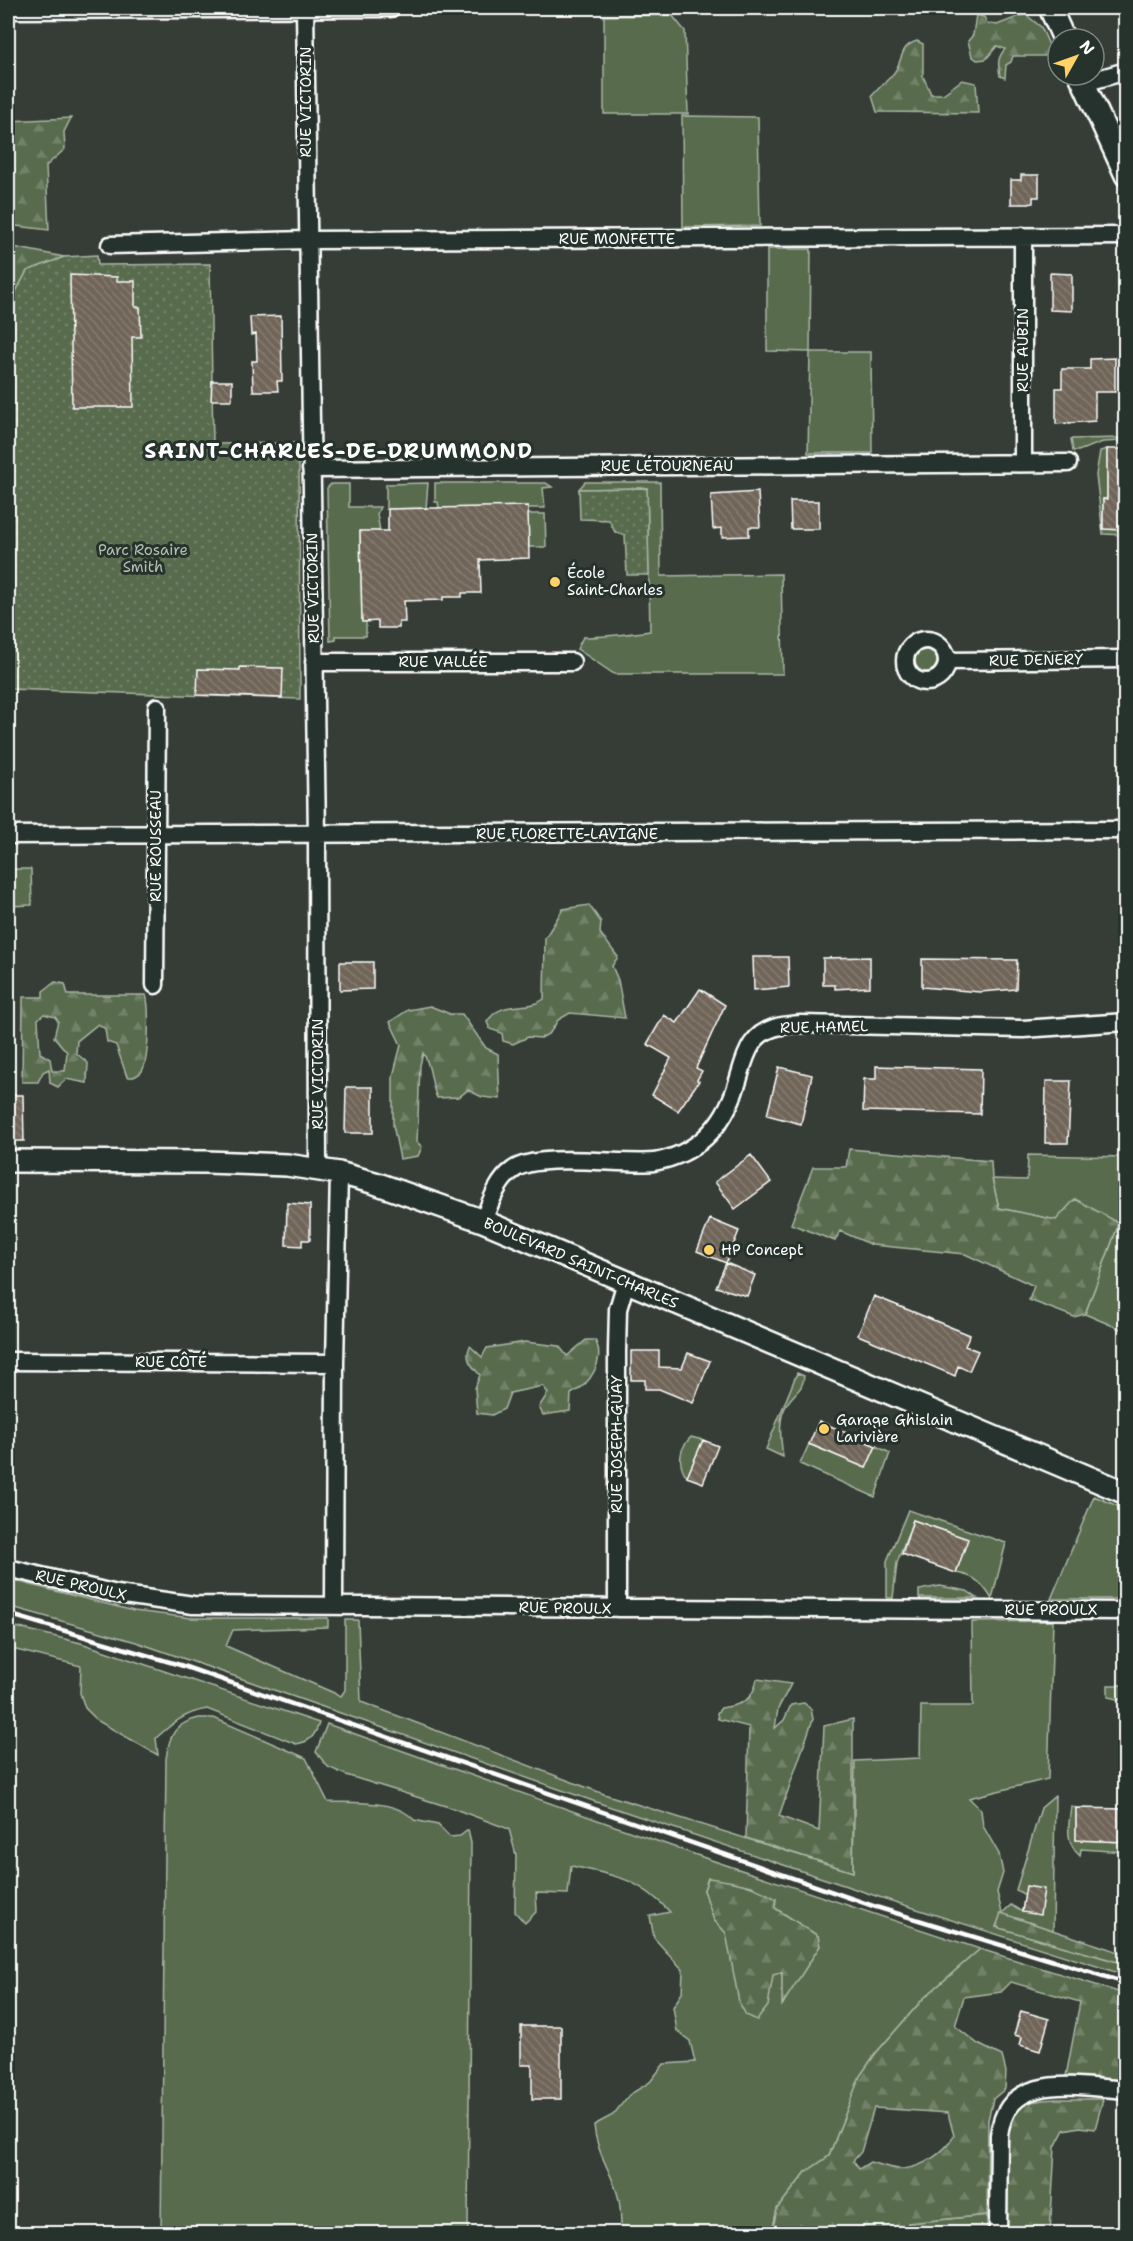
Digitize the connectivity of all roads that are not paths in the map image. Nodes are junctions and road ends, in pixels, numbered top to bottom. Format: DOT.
graph roads {
  1 [pos="305,8"];
  2 [pos="391,8"];
  3 [pos="1050,8"];
  4 [pos="8,10"];
  5 [pos="1059,27"];
  6 [pos="1125,71"];
  7 [pos="1106,75"];
  8 [pos="1086,87"];
  9 [pos="1125,175"];
  10 [pos="1023,236"];
  11 [pos="1125,236"];
  12 [pos="307,240"];
  13 [pos="110,245"];
  14 [pos="1023,463"];
  15 [pos="1068,463"];
  16 [pos="311,468"];
  17 [pos="1125,659"];
  18 [pos="947,661"];
  19 [pos="314,662"];
  20 [pos="572,662"];
  21 [pos="157,707"];
  22 [pos="1125,830"];
  23 [pos="8,835"];
  24 [pos="156,835"];
  25 [pos="317,836"];
  26 [pos="155,985"];
  27 [pos="1125,1022"];
  28 [pos="8,1161"];
  29 [pos="318,1169"];
  30 [pos="339,1173"];
  31 [pos="483,1221"];
  32 [pos="626,1282"];
  33 [pos="8,1361"];
  34 [pos="335,1363"];
  35 [pos="1125,1492"];
  36 [pos="8,1568"];
  37 [pos="334,1606"];
  38 [pos="617,1608"];
  39 [pos="1125,1611"];
  40 [pos="1125,2091"];
  41 [pos="998,2234"];
  1 -- 2 [label="street"];
  1 -- 4 [label="street"];
  1 -- 12 [label="street, RUE VICTORIN"];
  3 -- 5 [label="street"];
  6 -- 7 [label="street"];
  8 -- 9 [label="street"];
  10 -- 11 [label="street, RUE MONFETTE"];
  10 -- 12 [label="street, RUE MONFETTE"];
  10 -- 14 [label="street, RUE AUBIN"];
  12 -- 13 [label="street, RUE MONFETTE"];
  12 -- 16 [label="street, RUE VICTORIN"];
  14 -- 15 [label="street, RUE LÉTOURNEAU"];
  14 -- 16 [label="street, RUE LÉTOURNEAU"];
  16 -- 19 [label="street, RUE VICTORIN"];
  17 -- 18 [label="street, RUE DENERY"];
  19 -- 20 [label="street, RUE VALLÉE"];
  19 -- 25 [label="street, RUE VICTORIN"];
  21 -- 24 [label="street, RUE ROUSSEAU"];
  22 -- 25 [label="street, RUE FLORETTE-LAVIGNE"];
  23 -- 24 [label="street, RUE FLORETTE-LAVIGNE"];
  24 -- 25 [label="street, RUE FLORETTE-LAVIGNE"];
  24 -- 26 [label="street, RUE ROUSSEAU"];
  25 -- 29 [label="street, RUE VICTORIN"];
  27 -- 31 [label="street, RUE HAMEL"];
  28 -- 29 [label="street, BOULEVARD SAINT-CHARLES"];
  29 -- 30 [label="street, BOULEVARD SAINT-CHARLES"];
  30 -- 31 [label="street, BOULEVARD SAINT-CHARLES"];
  30 -- 34 [label="street"];
  31 -- 32 [label="street, BOULEVARD SAINT-CHARLES"];
  32 -- 35 [label="street, BOULEVARD SAINT-CHARLES"];
  32 -- 38 [label="street, RUE JOSEPH-GUAY"];
  33 -- 34 [label="street, RUE CÔTÉ"];
  34 -- 37 [label="street"];
  36 -- 37 [label="street, RUE PROULX"];
  37 -- 38 [label="street, RUE PROULX"];
  38 -- 39 [label="street, RUE PROULX"];
  40 -- 41 [label="street"];
}
